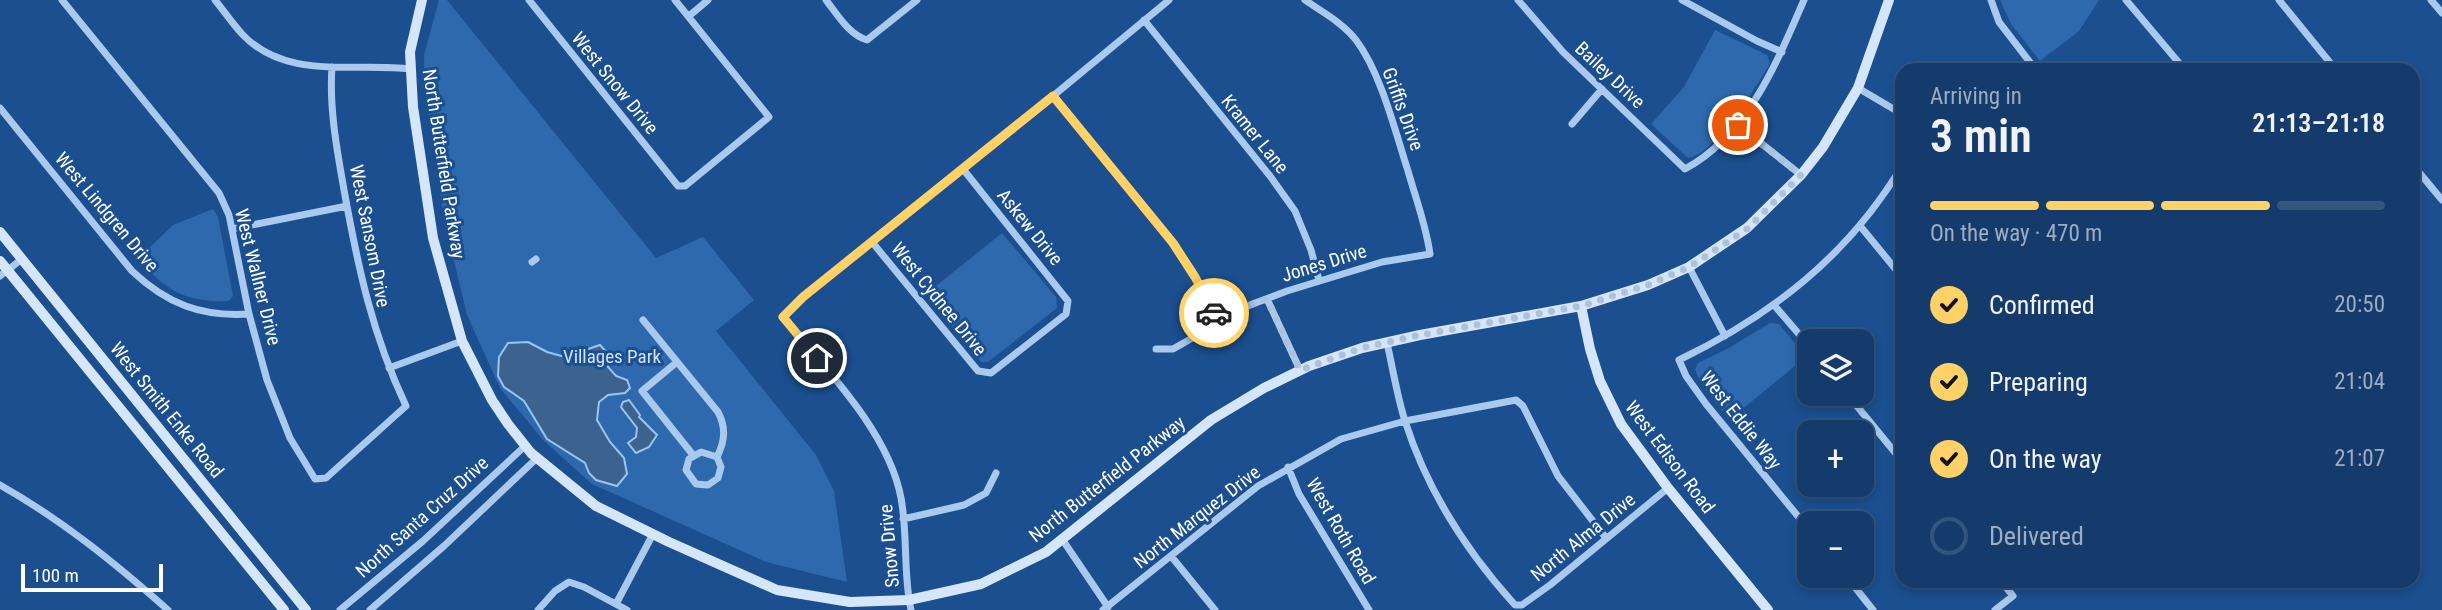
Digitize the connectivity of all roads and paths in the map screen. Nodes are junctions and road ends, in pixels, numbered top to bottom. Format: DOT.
graph roads {
  1 [pos="62,0"];
  2 [pos="215,0"];
  3 [pos="422,0"];
  4 [pos="529,0"];
  5 [pos="675,0"];
  6 [pos="708,0"];
  7 [pos="826,0"];
  8 [pos="917,0"];
  9 [pos="1169,0"];
  10 [pos="1305,0"];
  11 [pos="1518,0"];
  12 [pos="1682,0"];
  13 [pos="1804,0"];
  14 [pos="1889,0"];
  15 [pos="1991,0"];
  16 [pos="2126,0"];
  17 [pos="2279,0"];
  18 [pos="2431,0"];
  19 [pos="2442,13"];
  20 [pos="688,16"];
  21 [pos="1144,20"];
  22 [pos="1782,52"];
  23 [pos="2031,63"];
  24 [pos="2179,63"];
  25 [pos="2330,63"];
  26 [pos="332,67"];
  27 [pos="411,69"];
  28 [pos="1858,88"];
  29 [pos="1602,89"];
  30 [pos="1053,96"];
  31 [pos="0,108"];
  32 [pos="1895,110"];
  33 [pos="1572,124"];
  34 [pos="1738,125"];
  35 [pos="963,169"];
  36 [pos="2420,173"];
  37 [pos="1801,175"];
  38 [pos="1895,178"];
  39 [pos="2442,200"];
  40 [pos="347,206"];
  41 [pos="1861,227"];
  42 [pos="232,229"];
  43 [pos="0,232"];
  44 [pos="872,242"];
  45 [pos="1430,254"];
  46 [pos="22,259"];
  47 [pos="0,261"];
  48 [pos="1689,267"];
  49 [pos="1895,268"];
  50 [pos="4,273"];
  51 [pos="1319,280"];
  52 [pos="1267,299"];
  53 [pos="1774,305"];
  54 [pos="1581,306"];
  55 [pos="249,314"];
  56 [pos="643,320"];
  57 [pos="1217,323"];
  58 [pos="1797,332"];
  59 [pos="1725,336"];
  60 [pos="462,341"];
  61 [pos="1387,343"];
  62 [pos="1156,349"];
  63 [pos="677,362"];
  64 [pos="388,368"];
  65 [pos="1300,370"];
  66 [pos="985,374"];
  67 [pos="406,406"];
  68 [pos="1857,406"];
  69 [pos="1405,421"];
  70 [pos="525,446"];
  71 [pos="1895,452"];
  72 [pos="693,455"];
  73 [pos="717,457"];
  74 [pos="537,458"];
  75 [pos="1288,467"];
  76 [pos="996,472"];
  77 [pos="0,485"];
  78 [pos="1668,488"];
  79 [pos="1797,515"];
  80 [pos="903,519"];
  81 [pos="653,534"];
  82 [pos="1606,538"];
  83 [pos="1062,539"];
  84 [pos="1171,556"];
  85 [pos="1856,588"];
  86 [pos="2007,588"];
  87 [pos="616,604"];
  88 [pos="910,605"];
  89 [pos="1105,608"];
  90 [pos="168,610"];
  91 [pos="284,610"];
  92 [pos="306,610"];
  93 [pos="340,610"];
  94 [pos="370,610"];
  95 [pos="538,610"];
  96 [pos="628,610"];
  97 [pos="1215,610"];
  98 [pos="1369,610"];
  99 [pos="1768,610"];
  100 [pos="1873,610"];
  101 [pos="1995,610"];
  1 -- 42 [label="street, West Wallner Drive"];
  2 -- 26 [label="street"];
  3 -- 27 [label="street, North Butterfield Parkway"];
  4 -- 20 [label="street, West Snow Drive"];
  5 -- 20 [label="street"];
  6 -- 20 [label="street"];
  7 -- 8 [label="street"];
  9 -- 21 [label="street"];
  10 -- 45 [label="street, Griffis Drive"];
  11 -- 29 [label="street, Bailey Drive"];
  12 -- 22 [label="street"];
  13 -- 22 [label="street"];
  14 -- 28 [label="street, North Butterfield Parkway"];
  15 -- 23 [label="street"];
  16 -- 24 [label="street"];
  17 -- 25 [label="street"];
  18 -- 19 [label="street"];
  21 -- 30 [label="street"];
  21 -- 51 [label="street, Kramer Lane"];
  22 -- 34 [label="street"];
  26 -- 27 [label="street"];
  26 -- 40 [label="street, West Sansom Drive"];
  27 -- 60 [label="street, North Butterfield Parkway"];
  28 -- 32 [label="street"];
  28 -- 37 [label="street, North Butterfield Parkway"];
  29 -- 33 [label="street"];
  29 -- 34 [label="street, Bailey Drive"];
  30 -- 35 [label="street"];
  30 -- 57 [label="street"];
  31 -- 55 [label="street, West Lindgren Drive"];
  34 -- 37 [label="street"];
  35 -- 44 [label="street"];
  35 -- 66 [label="street, Askew Drive"];
  36 -- 39 [label="street"];
  37 -- 48 [label="street, North Butterfield Parkway"];
  38 -- 41 [label="street"];
  40 -- 42 [label="street"];
  40 -- 64 [label="street, West Sansom Drive"];
  41 -- 49 [label="street"];
  41 -- 53 [label="street"];
  42 -- 55 [label="street, West Wallner Drive"];
  43 -- 46 [label="street, West Smith Enke Road"];
  44 -- 66 [label="street, West Cydnee Drive"];
  44 -- 80 [label="street, Snow Drive"];
  45 -- 51 [label="street, Jones Drive"];
  46 -- 50 [label="street"];
  46 -- 92 [label="street, West Smith Enke Road"];
  47 -- 50 [label="street, West Smith Enke Road"];
  48 -- 54 [label="street, North Butterfield Parkway"];
  48 -- 59 [label="street"];
  50 -- 91 [label="street, West Smith Enke Road"];
  51 -- 52 [label="street, Jones Drive"];
  52 -- 57 [label="street, Jones Drive"];
  52 -- 65 [label="street"];
  53 -- 58 [label="street"];
  53 -- 59 [label="street"];
  54 -- 61 [label="street, North Butterfield Parkway"];
  54 -- 78 [label="street, West Edison Road"];
  55 -- 67 [label="street, West Wallner Drive"];
  56 -- 63 [label="street"];
  57 -- 62 [label="street, Jones Drive"];
  59 -- 79 [label="street, West Eddie Way"];
  60 -- 64 [label="street"];
  60 -- 70 [label="street, North Butterfield Parkway"];
  61 -- 65 [label="street, North Butterfield Parkway"];
  61 -- 69 [label="street"];
  63 -- 72 [label="street"];
  63 -- 73 [label="street"];
  64 -- 67 [label="street, West Sansom Drive"];
  65 -- 83 [label="street, North Butterfield Parkway"];
  68 -- 71 [label="street"];
  69 -- 75 [label="street, North Marquez Drive"];
  69 -- 82 [label="street, North Marquez Drive"];
  69 -- 82 [label="street, North Alma Drive"];
  70 -- 74 [label="street, North Butterfield Parkway"];
  70 -- 93 [label="street, North Santa Cruz Drive"];
  72 -- 73 [label="street"];
  72 -- 73 [label="street"];
  74 -- 81 [label="street, North Butterfield Parkway"];
  74 -- 94 [label="street, North Santa Cruz Drive"];
  75 -- 84 [label="street, North Marquez Drive"];
  75 -- 98 [label="street, West Roth Road"];
  76 -- 80 [label="street"];
  77 -- 90 [label="street"];
  78 -- 82 [label="street, North Alma Drive"];
  78 -- 99 [label="street, West Edison Road"];
  80 -- 88 [label="street, Snow Drive"];
  81 -- 87 [label="street"];
  81 -- 88 [label="street, North Butterfield Parkway"];
  83 -- 88 [label="street, North Butterfield Parkway"];
  83 -- 89 [label="street"];
  84 -- 89 [label="street, North Marquez Drive"];
  84 -- 97 [label="street"];
  85 -- 100 [label="street"];
  86 -- 101 [label="street"];
  87 -- 95 [label="street"];
  87 -- 96 [label="street"];
}
